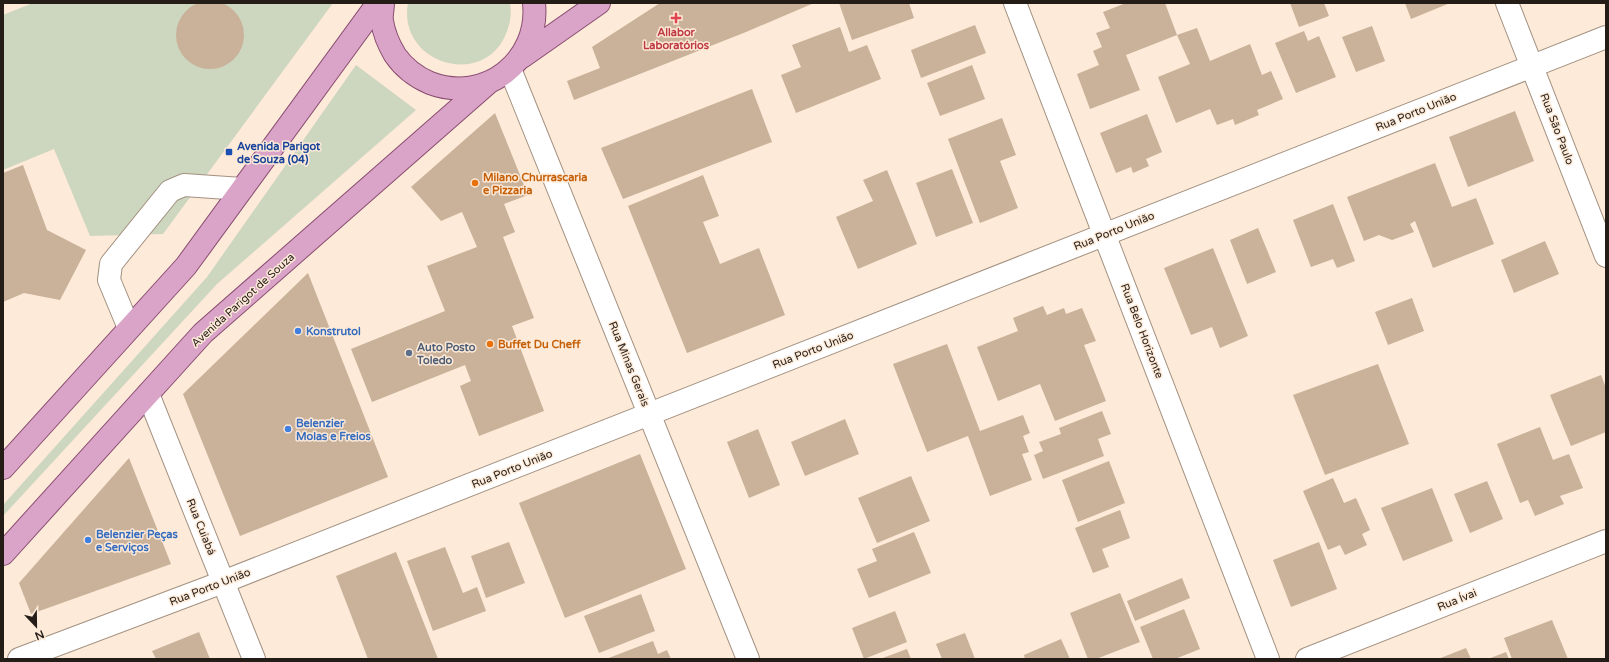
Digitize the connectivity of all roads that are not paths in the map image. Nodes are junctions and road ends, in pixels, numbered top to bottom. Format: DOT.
graph roads {
  1 [pos="378,3"];
  2 [pos="383,3"];
  3 [pos="534,3"];
  4 [pos="599,3"];
  5 [pos="1015,3"];
  6 [pos="1507,3"];
  7 [pos="1606,37"];
  8 [pos="515,64"];
  9 [pos="1532,66"];
  10 [pos="487,84"];
  11 [pos="242,189"];
  12 [pos="1105,235"];
  13 [pos="1606,256"];
  14 [pos="129,328"];
  15 [pos="148,394"];
  16 [pos="649,414"];
  17 [pos="3,468"];
  18 [pos="1606,541"];
  19 [pos="3,554"];
  20 [pos="223,582"];
  21 [pos="18,659"];
  22 [pos="254,659"];
  23 [pos="748,659"];
  24 [pos="1268,659"];
  25 [pos="1307,659"];
  1 -- 11 [label="main road"];
  2 -- 10 [label="main road"];
  3 -- 8 [label="main road"];
  4 -- 8 [label="main road"];
  5 -- 12 [label="street, Rua Belo Horizonte"];
  6 -- 9 [label="street, Rua São Paulo"];
  7 -- 9 [label="street, Rua Porto União"];
  8 -- 10 [label="main road"];
  8 -- 16 [label="street, Rua Minas Gerais"];
  9 -- 12 [label="street, Rua Porto União"];
  9 -- 13 [label="street, Rua São Paulo"];
  10 -- 15 [label="main road, Avenida Parigot de Souza"];
  11 -- 14 [label="main road"];
  11 -- 14 [label="street"];
  12 -- 16 [label="street, Rua Porto União"];
  12 -- 24 [label="street, Rua Belo Horizonte"];
  14 -- 17 [label="main road"];
  15 -- 19 [label="main road, Avenida Parigot de Souza"];
  15 -- 20 [label="street, Rua Cuiabá"];
  16 -- 20 [label="street, Rua Porto União"];
  16 -- 23 [label="street, Rua Minas Gerais"];
  18 -- 25 [label="street, Rua Ívai"];
  20 -- 21 [label="street, Rua Porto União"];
  20 -- 22 [label="street, Rua Cuiabá"];
}
